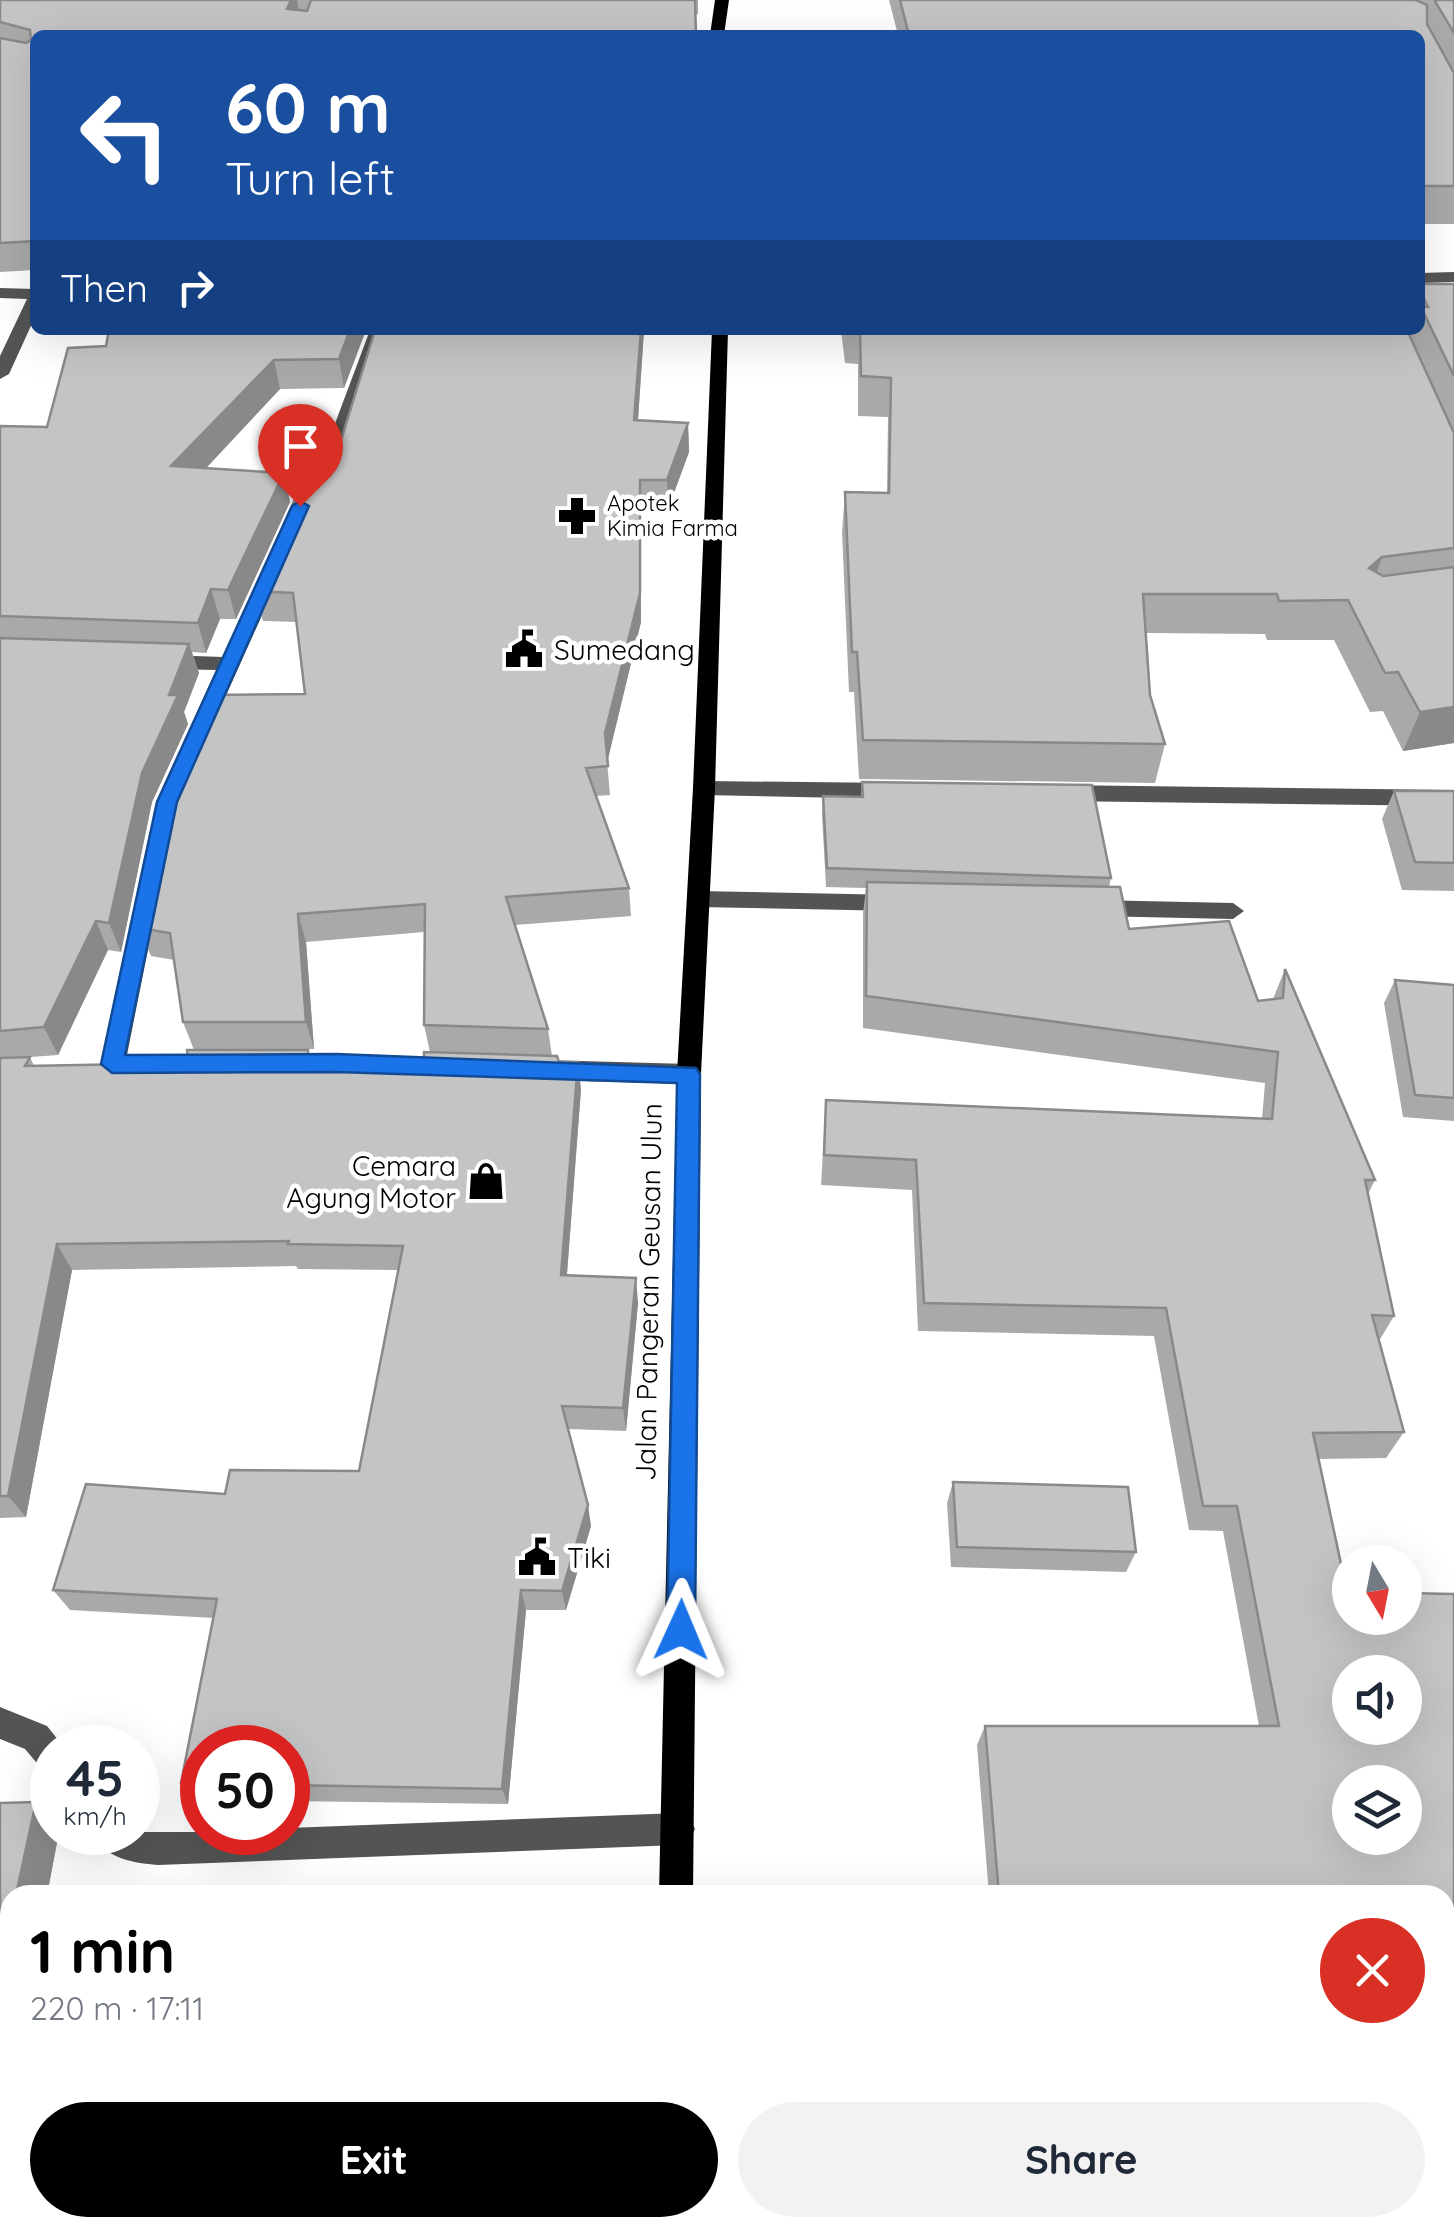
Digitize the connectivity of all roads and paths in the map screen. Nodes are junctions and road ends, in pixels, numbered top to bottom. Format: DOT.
graph roads {
  1 [pos="722,0"];
  2 [pos="719,30"];
  3 [pos="1425,278"];
  4 [pos="1454,278"];
  5 [pos="0,294"];
  6 [pos="30,297"];
  7 [pos="30,308"];
  8 [pos="376,335"];
  9 [pos="720,335"];
  10 [pos="0,374"];
  11 [pos="336,445"];
  12 [pos="277,559"];
  13 [pos="153,662"];
  14 [pos="230,664"];
  15 [pos="190,750"];
  16 [pos="704,788"];
  17 [pos="921,791"];
  18 [pos="1039,793"];
  19 [pos="1454,798"];
  20 [pos="151,880"];
  21 [pos="698,898"];
  22 [pos="916,904"];
  23 [pos="1075,908"];
  24 [pos="1234,911"];
  25 [pos="167,1066"];
  26 [pos="512,1068"];
  27 [pos="688,1074"];
  28 [pos="0,1723"];
  29 [pos="30,1735"];
  30 [pos="679,1828"];
  31 [pos="160,1848"];
  32 [pos="676,1885"];
  1 -- 2 [label="main road"];
  3 -- 4 [label="street"];
  5 -- 6 [label="street"];
  7 -- 10 [label="street"];
  8 -- 11 [label="street"];
  9 -- 16 [label="main road, Jalan Pangeran Geusan Ulun"];
  12 -- 14 [label="street"];
  13 -- 14 [label="street"];
  14 -- 15 [label="street"];
  16 -- 17 [label="street"];
  16 -- 21 [label="main road, Jalan Pangeran Geusan Ulun"];
  18 -- 19 [label="street"];
  20 -- 25 [label="street"];
  21 -- 22 [label="street"];
  21 -- 27 [label="main road, Jalan Pangeran Geusan Ulun"];
  23 -- 24 [label="street"];
  26 -- 27 [label="street"];
  27 -- 30 [label="main road, Jalan Pangeran Geusan Ulun"];
  28 -- 29 [label="street"];
  30 -- 31 [label="street"];
  30 -- 32 [label="main road, Jalan Pangeran Geusan Ulun"];
}
